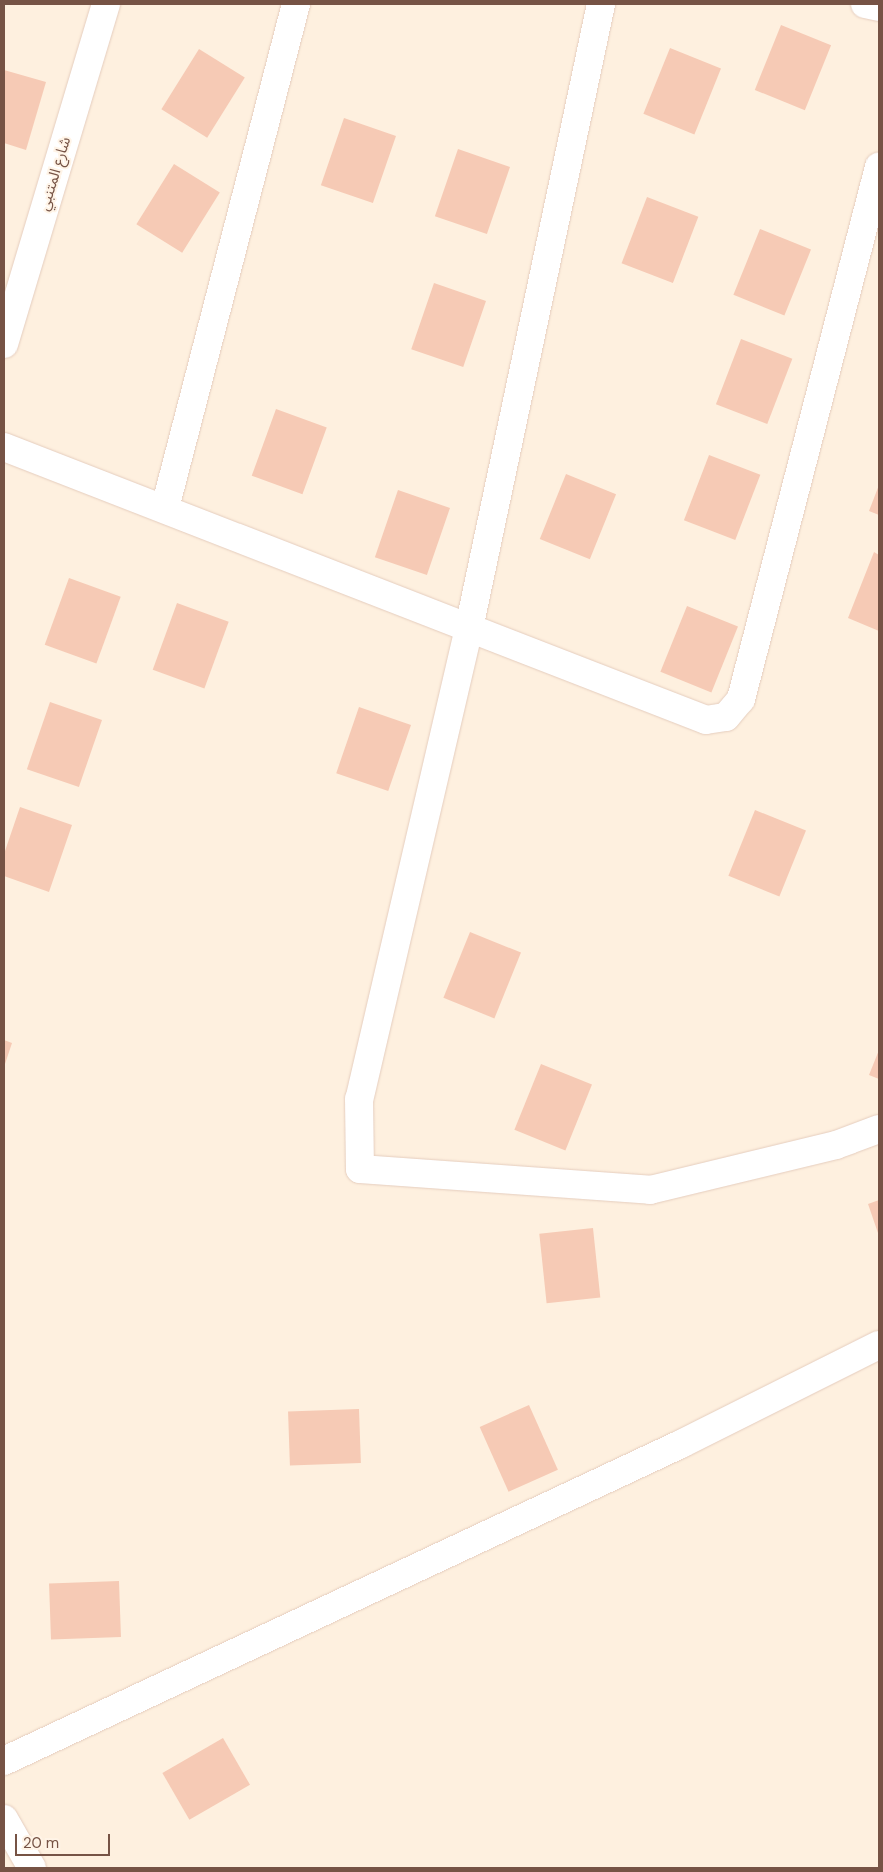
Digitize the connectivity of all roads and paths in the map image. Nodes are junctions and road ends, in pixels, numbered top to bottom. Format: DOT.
graph roads {
  1 [pos="106,4"];
  2 [pos="296,4"];
  3 [pos="601,4"];
  4 [pos="879,167"];
  5 [pos="4,344"];
  6 [pos="4,447"];
  7 [pos="165,508"];
  8 [pos="468,628"];
  9 [pos="879,1129"];
  10 [pos="879,1345"];
  11 [pos="4,1762"];
  12 [pos="4,1819"];
  13 [pos="32,1868"];
  1 -- 5 [label="street, شارع المتنبي"];
  2 -- 7 [label="street"];
  3 -- 8 [label="street"];
  4 -- 8 [label="street"];
  6 -- 7 [label="street"];
  7 -- 8 [label="street"];
  8 -- 9 [label="street"];
  10 -- 11 [label="street"];
  12 -- 13 [label="street"];
}
